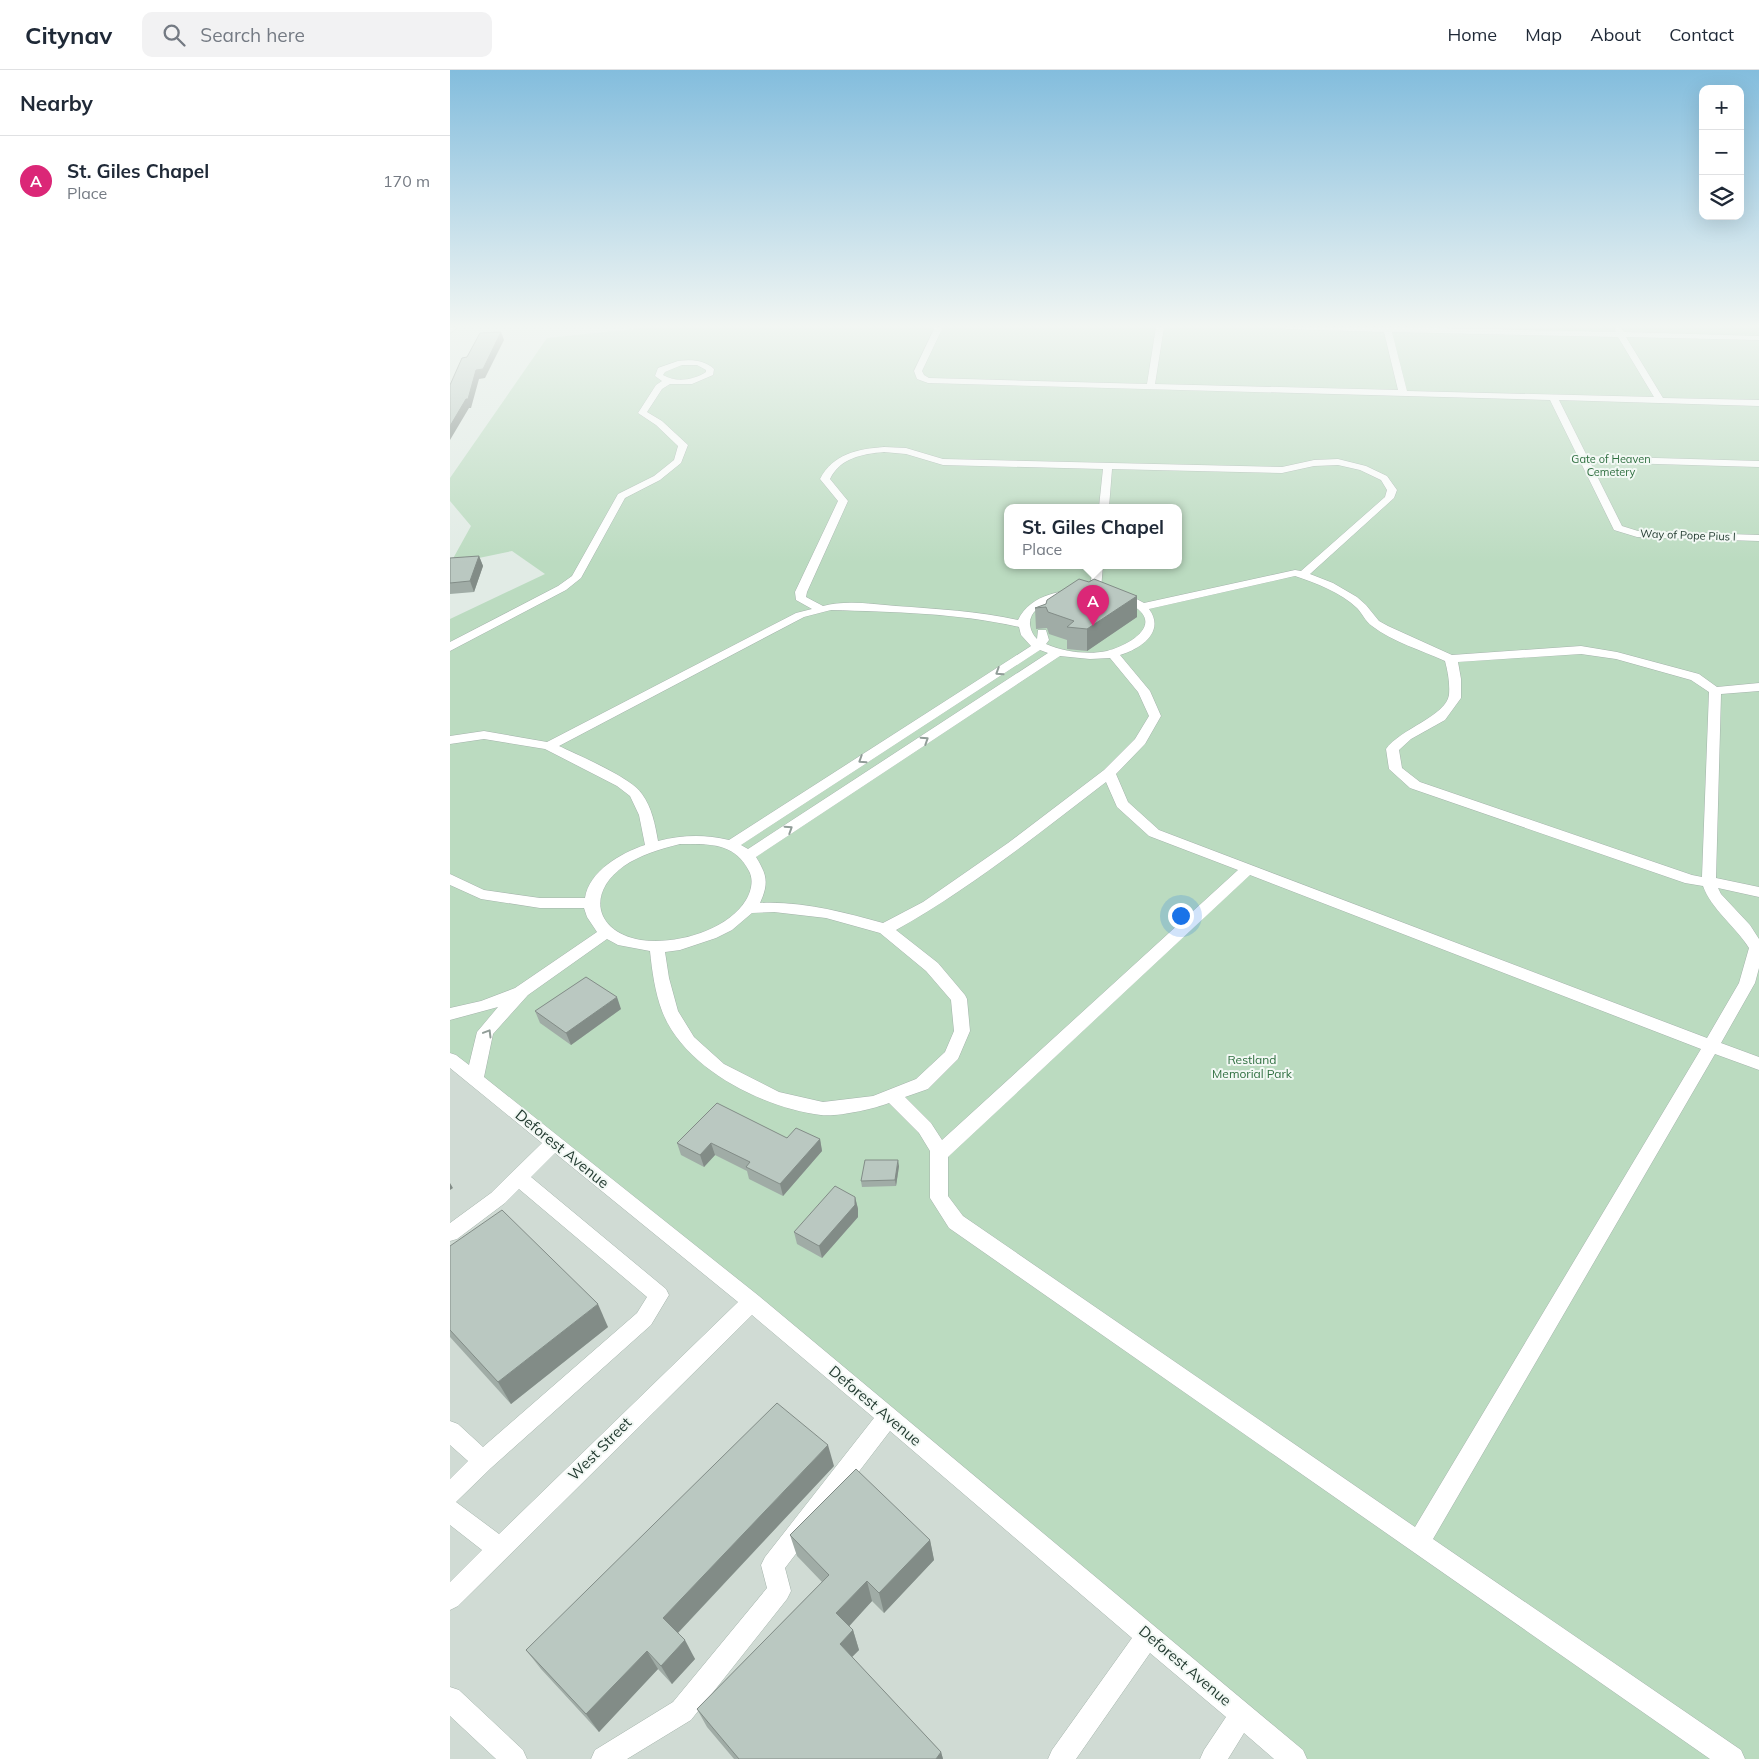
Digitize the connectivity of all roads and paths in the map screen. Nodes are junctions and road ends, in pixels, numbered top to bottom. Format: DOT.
graph roads {
  1 [pos="647,406"];
  2 [pos="1557,406"];
  3 [pos="1584,459"];
  4 [pos="1759,464"];
  5 [pos="1108,466"];
  6 [pos="1104,504"];
  7 [pos="1759,538"];
  8 [pos="1098,569"];
  9 [pos="1303,575"];
  10 [pos="1095,592"];
  11 [pos="1043,601"];
  12 [pos="1142,608"];
  13 [pos="823,610"];
  14 [pos="1040,617"];
  15 [pos="1023,624"];
  16 [pos="1041,639"];
  17 [pos="450,647"];
  18 [pos="1058,652"];
  19 [pos="1112,653"];
  20 [pos="1451,660"];
  21 [pos="1759,687"];
  22 [pos="1715,691"];
  23 [pos="450,740"];
  24 [pos="549,746"];
  25 [pos="1109,773"];
  26 [pos="652,846"];
  27 [pos="731,846"];
  28 [pos="748,856"];
  29 [pos="1248,869"];
  30 [pos="450,879"];
  31 [pos="1709,882"];
  32 [pos="1759,892"];
  33 [pos="591,903"];
  34 [pos="749,908"];
  35 [pos="886,929"];
  36 [pos="606,933"];
  37 [pos="657,947"];
  38 [pos="1758,947"];
  39 [pos="522,991"];
  40 [pos="450,1014"];
  41 [pos="1711,1046"];
  42 [pos="450,1059"];
  43 [pos="1759,1064"];
  44 [pos="475,1079"];
  45 [pos="891,1095"];
  46 [pos="554,1143"];
  47 [pos="938,1155"];
  48 [pos="518,1177"];
  49 [pos="450,1233"];
  50 [pos="752,1302"];
  51 [pos="888,1417"];
  52 [pos="450,1431"];
  53 [pos="482,1461"];
  54 [pos="450,1494"];
  55 [pos="450,1511"];
  56 [pos="1419,1542"];
  57 [pos="500,1548"];
  58 [pos="450,1598"];
  59 [pos="1148,1635"];
  60 [pos="450,1699"];
  61 [pos="1242,1715"];
  62 [pos="514,1759"];
  63 [pos="604,1759"];
  64 [pos="1061,1759"];
  65 [pos="1214,1759"];
  66 [pos="1294,1759"];
  67 [pos="1732,1759"];
  1 -- 17 [label="street"];
  2 -- 3 [label="street"];
  3 -- 4 [label="street"];
  3 -- 7 [label="street, Way of Pope Pius I"];
  5 -- 6 [label="street"];
  5 -- 9 [label="street"];
  5 -- 13 [label="street"];
  8 -- 10 [label="street"];
  9 -- 12 [label="street"];
  9 -- 20 [label="street"];
  10 -- 11 [label="street"];
  10 -- 12 [label="street"];
  11 -- 14 [label="street"];
  11 -- 15 [label="street"];
  12 -- 19 [label="street"];
  13 -- 15 [label="street"];
  13 -- 24 [label="street"];
  15 -- 16 [label="street"];
  16 -- 18 [label="street"];
  16 -- 27 [label="street, one-way"];
  18 -- 19 [label="street"];
  28 -- 18 [label="street, one-way"];
  19 -- 25 [label="street"];
  20 -- 22 [label="street"];
  20 -- 31 [label="street"];
  21 -- 22 [label="street"];
  22 -- 31 [label="street"];
  23 -- 24 [label="street"];
  24 -- 26 [label="street"];
  25 -- 29 [label="street"];
  25 -- 35 [label="street"];
  26 -- 27 [label="street"];
  26 -- 33 [label="street"];
  27 -- 28 [label="street"];
  28 -- 34 [label="street"];
  29 -- 41 [label="street"];
  29 -- 47 [label="street"];
  30 -- 33 [label="street"];
  31 -- 32 [label="street"];
  31 -- 38 [label="street"];
  33 -- 36 [label="street"];
  34 -- 35 [label="street"];
  34 -- 37 [label="street"];
  35 -- 45 [label="street"];
  36 -- 37 [label="street"];
  36 -- 39 [label="street"];
  37 -- 45 [label="street"];
  38 -- 41 [label="street"];
  39 -- 40 [label="street"];
  44 -- 39 [label="street, one-way"];
  41 -- 43 [label="street"];
  41 -- 56 [label="street"];
  42 -- 44 [label="street, Deforest Avenue"];
  44 -- 46 [label="street, Deforest Avenue"];
  45 -- 47 [label="street"];
  46 -- 48 [label="street"];
  46 -- 50 [label="street, Deforest Avenue"];
  47 -- 56 [label="street"];
  48 -- 49 [label="street"];
  48 -- 53 [label="street"];
  50 -- 51 [label="street, Deforest Avenue"];
  50 -- 57 [label="street, West Street"];
  51 -- 59 [label="street, Deforest Avenue"];
  51 -- 63 [label="street"];
  52 -- 53 [label="street"];
  53 -- 54 [label="street"];
  55 -- 57 [label="street"];
  56 -- 67 [label="street"];
  57 -- 58 [label="street, West Street"];
  59 -- 61 [label="street, Deforest Avenue"];
  59 -- 64 [label="street"];
  60 -- 62 [label="street"];
  61 -- 65 [label="street"];
  61 -- 66 [label="street, Deforest Avenue"];
}
